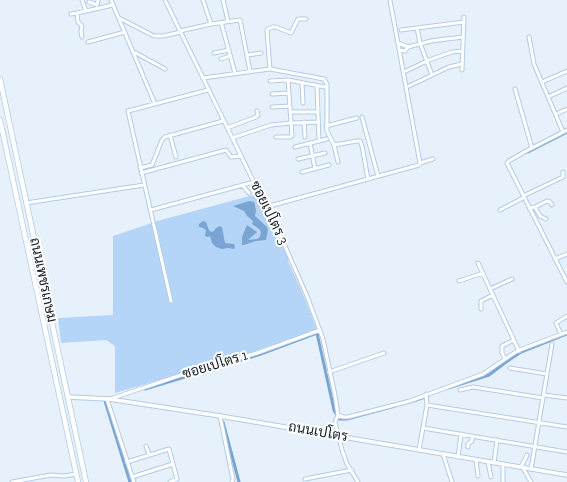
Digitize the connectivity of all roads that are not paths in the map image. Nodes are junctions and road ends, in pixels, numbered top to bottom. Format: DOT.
graph roads {
  1 [pos="82,0"];
  2 [pos="98,0"];
  3 [pos="111,0"];
  4 [pos="165,0"];
  5 [pos="203,0"];
  6 [pos="222,0"];
  7 [pos="390,0"];
  8 [pos="89,2"];
  9 [pos="113,5"];
  10 [pos="86,11"];
  11 [pos="77,13"];
  12 [pos="71,14"];
  13 [pos="464,17"];
  14 [pos="119,18"];
  15 [pos="306,19"];
  16 [pos="228,21"];
  17 [pos="221,22"];
  18 [pos="464,22"];
  19 [pos="189,23"];
  20 [pos="211,24"];
  21 [pos="191,28"];
  22 [pos="417,28"];
  23 [pos="401,30"];
  24 [pos="181,31"];
  25 [pos="125,32"];
  26 [pos="82,37"];
  27 [pos="156,37"];
  28 [pos="463,37"];
  29 [pos="529,37"];
  30 [pos="88,42"];
  31 [pos="155,42"];
  32 [pos="398,43"];
  33 [pos="420,44"];
  34 [pos="408,47"];
  35 [pos="229,50"];
  36 [pos="399,50"];
  37 [pos="462,51"];
  38 [pos="134,52"];
  39 [pos="214,53"];
  40 [pos="261,53"];
  41 [pos="248,55"];
  42 [pos="230,56"];
  43 [pos="221,59"];
  44 [pos="426,61"];
  45 [pos="462,64"];
  46 [pos="165,69"];
  47 [pos="270,69"];
  48 [pos="406,70"];
  49 [pos="462,70"];
  50 [pos="567,70"];
  51 [pos="250,71"];
  52 [pos="235,73"];
  53 [pos="432,75"];
  54 [pos="202,78"];
  55 [pos="0,79"];
  56 [pos="288,80"];
  57 [pos="270,81"];
  58 [pos="542,82"];
  59 [pos="302,83"];
  60 [pos="317,86"];
  61 [pos="408,86"];
  62 [pos="325,87"];
  63 [pos="567,88"];
  64 [pos="516,89"];
  65 [pos="208,90"];
  66 [pos="289,93"];
  67 [pos="272,94"];
  68 [pos="548,97"];
  69 [pos="303,103"];
  70 [pos="155,104"];
  71 [pos="290,106"];
  72 [pos="272,107"];
  73 [pos="567,109"];
  74 [pos="257,111"];
  75 [pos="290,112"];
  76 [pos="318,112"];
  77 [pos="556,114"];
  78 [pos="362,117"];
  79 [pos="357,118"];
  80 [pos="0,120"];
  81 [pos="223,121"];
  82 [pos="291,122"];
  83 [pos="304,122"];
  84 [pos="318,122"];
  85 [pos="326,126"];
  86 [pos="227,128"];
  87 [pos="565,131"];
  88 [pos="170,136"];
  89 [pos="305,136"];
  90 [pos="276,137"];
  91 [pos="232,138"];
  92 [pos="326,139"];
  93 [pos="319,141"];
  94 [pos="310,143"];
  95 [pos="334,146"];
  96 [pos="295,147"];
  97 [pos="532,148"];
  98 [pos="325,153"];
  99 [pos="241,156"];
  100 [pos="312,156"];
  101 [pos="176,157"];
  102 [pos="298,159"];
  103 [pos="433,159"];
  104 [pos="338,162"];
  105 [pos="420,163"];
  106 [pos="329,165"];
  107 [pos="140,168"];
  108 [pos="315,169"];
  109 [pos="302,172"];
  110 [pos="563,172"];
  111 [pos="142,173"];
  112 [pos="378,176"];
  113 [pos="368,179"];
  114 [pos="254,182"];
  115 [pos="144,185"];
  116 [pos="242,185"];
  117 [pos="249,193"];
  118 [pos="523,197"];
  119 [pos="26,203"];
  120 [pos="552,205"];
  121 [pos="266,207"];
  122 [pos="535,207"];
  123 [pos="529,208"];
  124 [pos="151,210"];
  125 [pos="500,210"];
  126 [pos="546,219"];
  127 [pos="567,254"];
  128 [pos="555,259"];
  129 [pos="478,263"];
  130 [pos="483,273"];
  131 [pos="512,279"];
  132 [pos="459,281"];
  133 [pos="567,281"];
  134 [pos="490,289"];
  135 [pos="493,295"];
  136 [pos="171,301"];
  137 [pos="481,309"];
  138 [pos="567,316"];
  139 [pos="320,330"];
  140 [pos="567,332"];
  141 [pos="561,334"];
  142 [pos="514,340"];
  143 [pos="552,344"];
  144 [pos="519,351"];
  145 [pos="384,353"];
  146 [pos="505,359"];
  147 [pos="510,368"];
  148 [pos="329,372"];
  149 [pos="547,374"];
  150 [pos="460,390"];
  151 [pos="543,396"];
  152 [pos="68,397"];
  153 [pos="426,397"];
  154 [pos="567,398"];
  155 [pos="59,399"];
  156 [pos="109,399"];
  157 [pos="427,405"];
  158 [pos="220,416"];
  159 [pos="337,416"];
  160 [pos="539,422"];
  161 [pos="567,427"];
  162 [pos="423,428"];
  163 [pos="461,434"];
  164 [pos="338,436"];
  165 [pos="472,436"];
  166 [pos="497,440"];
  167 [pos="146,446"];
  168 [pos="535,446"];
  169 [pos="468,447"];
  170 [pos="419,450"];
  171 [pos="567,452"];
  172 [pos="149,454"];
  173 [pos="443,454"];
  174 [pos="527,455"];
  175 [pos="458,456"];
  176 [pos="476,460"];
  177 [pos="524,460"];
  178 [pos="532,461"];
  179 [pos="127,462"];
  180 [pos="488,462"];
  181 [pos="494,463"];
  182 [pos="173,464"];
  183 [pos="503,464"];
  184 [pos="522,468"];
  185 [pos="531,469"];
  186 [pos="352,470"];
  187 [pos="76,474"];
  188 [pos="567,475"];
  189 [pos="478,476"];
  190 [pos="132,477"];
  191 [pos="491,477"];
  192 [pos="305,479"];
  193 [pos="12,482"];
  194 [pos="78,482"];
  195 [pos="86,482"];
  196 [pos="134,482"];
  197 [pos="170,482"];
  198 [pos="232,482"];
  199 [pos="358,482"];
  200 [pos="452,482"];
  201 [pos="504,482"];
  202 [pos="531,482"];
  1 -- 10 [label="street"];
  2 -- 8 [label="street"];
  3 -- 9 [label="street"];
  4 -- 24 [label="street, ซอยเปโตร 3"];
  5 -- 20 [label="street"];
  6 -- 16 [label="street"];
  7 -- 32 [label="street"];
  9 -- 10 [label="street"];
  9 -- 14 [label="street"];
  10 -- 11 [label="street"];
  11 -- 12 [label="street"];
  11 -- 26 [label="street"];
  13 -- 18 [label="street"];
  14 -- 25 [label="street"];
  14 -- 27 [label="street"];
  15 -- 47 [label="street"];
  16 -- 17 [label="street"];
  16 -- 41 [label="street"];
  17 -- 20 [label="street"];
  17 -- 35 [label="street"];
  18 -- 22 [label="street"];
  18 -- 28 [label="street"];
  19 -- 21 [label="street"];
  20 -- 21 [label="street"];
  21 -- 24 [label="street"];
  22 -- 23 [label="street"];
  22 -- 33 [label="street"];
  24 -- 27 [label="street"];
  24 -- 54 [label="street, ซอยเปโตร 3"];
  25 -- 30 [label="street"];
  25 -- 38 [label="street"];
  27 -- 31 [label="street"];
  28 -- 33 [label="street"];
  28 -- 37 [label="street"];
  29 -- 58 [label="street"];
  32 -- 34 [label="street"];
  32 -- 36 [label="street"];
  33 -- 34 [label="street"];
  33 -- 44 [label="street"];
  34 -- 36 [label="street"];
  35 -- 39 [label="street"];
  35 -- 42 [label="street"];
  36 -- 105 [label="street"];
  37 -- 44 [label="street"];
  37 -- 45 [label="street"];
  38 -- 46 [label="street"];
  38 -- 70 [label="street"];
  40 -- 41 [label="street"];
  41 -- 51 [label="street"];
  42 -- 43 [label="street"];
  42 -- 52 [label="street"];
  44 -- 48 [label="street"];
  44 -- 53 [label="street"];
  45 -- 49 [label="street"];
  45 -- 53 [label="street"];
  47 -- 51 [label="street"];
  47 -- 85 [label="street"];
  50 -- 58 [label="street"];
  51 -- 52 [label="street"];
  52 -- 54 [label="street"];
  53 -- 61 [label="street"];
  54 -- 65 [label="street, ซอยเปโตร 3"];
  55 -- 119 [label="main road, ถนนเพชรเกษม"];
  56 -- 57 [label="street"];
  56 -- 59 [label="street"];
  56 -- 66 [label="street"];
  58 -- 68 [label="street"];
  59 -- 60 [label="street"];
  59 -- 69 [label="street"];
  60 -- 62 [label="street"];
  60 -- 76 [label="street"];
  63 -- 68 [label="street"];
  64 -- 97 [label="street"];
  65 -- 70 [label="street"];
  65 -- 81 [label="street, ซอยเปโตร 3"];
  66 -- 67 [label="street"];
  66 -- 71 [label="street"];
  68 -- 77 [label="street"];
  70 -- 107 [label="street"];
  71 -- 72 [label="street"];
  71 -- 75 [label="street"];
  73 -- 77 [label="street"];
  74 -- 86 [label="street"];
  75 -- 76 [label="street"];
  75 -- 82 [label="street"];
  76 -- 84 [label="street"];
  77 -- 87 [label="street"];
  78 -- 112 [label="street"];
  79 -- 85 [label="street"];
  80 -- 155 [label="main road, ถนนเพชรเกษม"];
  81 -- 86 [label="street, ซอยเปโตร 3"];
  81 -- 88 [label="street"];
  82 -- 83 [label="street"];
  82 -- 90 [label="street"];
  82 -- 91 [label="street"];
  83 -- 84 [label="street"];
  83 -- 89 [label="street"];
  84 -- 93 [label="street"];
  85 -- 95 [label="street"];
  86 -- 91 [label="street, ซอยเปโตร 3"];
  87 -- 97 [label="street"];
  88 -- 101 [label="street"];
  88 -- 107 [label="street"];
  91 -- 99 [label="street, ซอยเปโตร 3"];
  92 -- 93 [label="street"];
  93 -- 94 [label="street"];
  94 -- 96 [label="street"];
  94 -- 100 [label="street"];
  95 -- 104 [label="street"];
  95 -- 113 [label="street"];
  97 -- 118 [label="street"];
  98 -- 100 [label="street"];
  99 -- 111 [label="street"];
  99 -- 114 [label="street, ซอยเปโตร 3"];
  100 -- 102 [label="street"];
  100 -- 108 [label="street"];
  103 -- 105 [label="street"];
  105 -- 112 [label="street"];
  106 -- 108 [label="street"];
  107 -- 111 [label="street"];
  108 -- 109 [label="street"];
  110 -- 118 [label="street"];
  111 -- 115 [label="street"];
  112 -- 113 [label="street"];
  113 -- 121 [label="street"];
  114 -- 116 [label="street"];
  114 -- 121 [label="street, ซอยเปโตร 3"];
  115 -- 119 [label="street"];
  115 -- 124 [label="street"];
  116 -- 117 [label="street"];
  116 -- 124 [label="street"];
  118 -- 123 [label="street"];
  118 -- 125 [label="street"];
  119 -- 152 [label="main road, ถนนเพชรเกษม"];
  120 -- 122 [label="street"];
  121 -- 139 [label="street, ซอยเปโตร 3"];
  122 -- 123 [label="street"];
  122 -- 126 [label="street"];
  123 -- 128 [label="street"];
  124 -- 136 [label="street"];
  127 -- 128 [label="street"];
  128 -- 133 [label="street"];
  129 -- 130 [label="street"];
  130 -- 132 [label="street"];
  130 -- 134 [label="street"];
  131 -- 134 [label="street"];
  134 -- 135 [label="street"];
  135 -- 137 [label="street"];
  135 -- 142 [label="street"];
  138 -- 141 [label="street"];
  139 -- 148 [label="street, ซอยเปโตร 3"];
  139 -- 156 [label="street, ซอยเปโตร 1"];
  140 -- 141 [label="street"];
  141 -- 144 [label="street"];
  142 -- 144 [label="street"];
  142 -- 146 [label="street"];
  143 -- 149 [label="street"];
  144 -- 146 [label="street"];
  145 -- 148 [label="street"];
  146 -- 153 [label="street"];
  147 -- 149 [label="street"];
  148 -- 159 [label="street, ซอยเปโตร 3"];
  149 -- 151 [label="street"];
  150 -- 151 [label="street"];
  151 -- 154 [label="street"];
  151 -- 160 [label="street"];
  152 -- 155 [label="main road"];
  152 -- 156 [label="street, ถนนเปโตร"];
  152 -- 195 [label="main road, ถนนเพชรเกษม"];
  153 -- 157 [label="street"];
  153 -- 159 [label="street"];
  155 -- 187 [label="main road, ถนนเพชรเกษม"];
  156 -- 158 [label="street, ถนนเปโตร"];
  156 -- 179 [label="street"];
  157 -- 160 [label="street"];
  157 -- 162 [label="street"];
  158 -- 164 [label="street, ถนนเปโตร"];
  158 -- 198 [label="street"];
  159 -- 164 [label="street, ซอยเปโตร 3"];
  160 -- 161 [label="street"];
  160 -- 168 [label="street"];
  162 -- 163 [label="street"];
  162 -- 170 [label="street"];
  163 -- 165 [label="street"];
  163 -- 175 [label="street"];
  164 -- 170 [label="street, ถนนเปโตร"];
  164 -- 186 [label="street, ซอยเปโตร 3"];
  165 -- 166 [label="street"];
  165 -- 169 [label="street"];
  166 -- 168 [label="street"];
  166 -- 181 [label="street"];
  167 -- 172 [label="street"];
  168 -- 171 [label="street"];
  168 -- 178 [label="street"];
  170 -- 173 [label="street, ถนนเปโตร"];
  172 -- 179 [label="street"];
  172 -- 182 [label="street"];
  173 -- 175 [label="street, ถนนเปโตร"];
  173 -- 200 [label="street"];
  174 -- 177 [label="street"];
  175 -- 176 [label="street, ถนนเปโตร"];
  176 -- 180 [label="street, ถนนเปโตร"];
  176 -- 189 [label="street"];
  177 -- 178 [label="street"];
  177 -- 184 [label="street"];
  178 -- 185 [label="street"];
  179 -- 190 [label="street"];
  180 -- 181 [label="street, ถนนเปโตร"];
  180 -- 191 [label="street"];
  181 -- 183 [label="street, ถนนเปโตร"];
  182 -- 190 [label="street"];
  182 -- 197 [label="street"];
  183 -- 184 [label="street, ถนนเปโตร"];
  183 -- 201 [label="street"];
  184 -- 185 [label="street, ถนนเปโตร"];
  184 -- 202 [label="street"];
  185 -- 188 [label="street, ถนนเปโตร"];
  186 -- 192 [label="street"];
  186 -- 199 [label="street, ซอยเปโตร 3"];
  187 -- 193 [label="street"];
  187 -- 194 [label="main road, ถนนเพชรเกษม"];
  190 -- 196 [label="street"];
}
